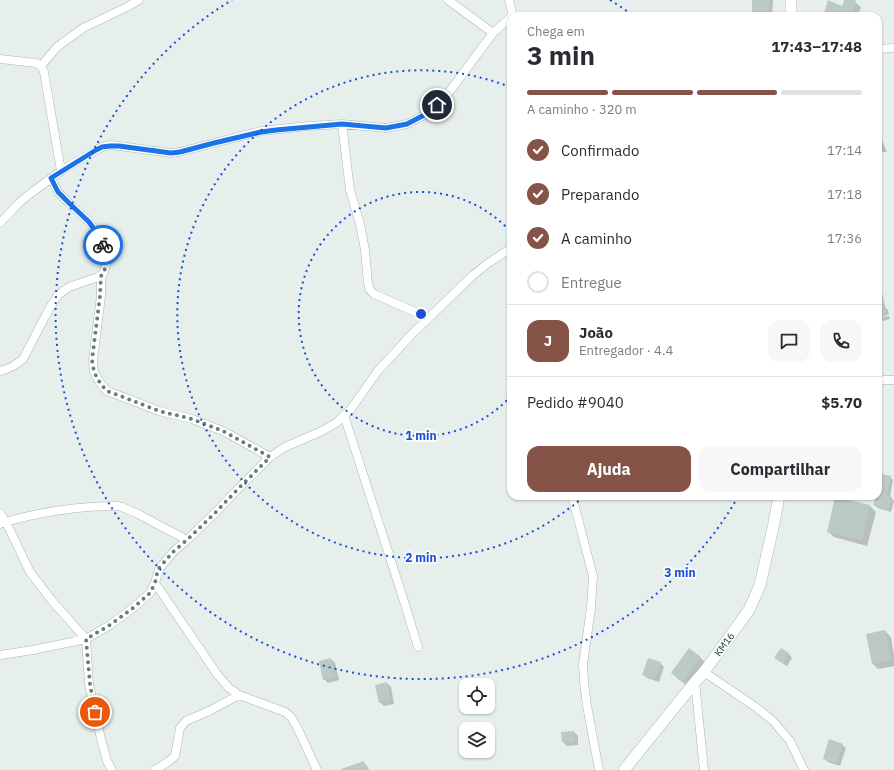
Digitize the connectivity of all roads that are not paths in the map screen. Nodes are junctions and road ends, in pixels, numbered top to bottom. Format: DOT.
graph roads {
  1 [pos="138,0"];
  2 [pos="448,0"];
  3 [pos="509,0"];
  4 [pos="791,0"];
  5 [pos="511,12"];
  6 [pos="791,12"];
  7 [pos="507,20"];
  8 [pos="493,33"];
  9 [pos="894,48"];
  10 [pos="882,49"];
  11 [pos="0,59"];
  12 [pos="41,66"];
  13 [pos="342,124"];
  14 [pos="61,171"];
  15 [pos="51,178"];
  16 [pos="0,223"];
  17 [pos="507,251"];
  18 [pos="101,276"];
  19 [pos="429,318"];
  20 [pos="0,371"];
  21 [pos="882,380"];
  22 [pos="894,380"];
  23 [pos="344,415"];
  24 [pos="270,457"];
  25 [pos="573,500"];
  26 [pos="778,500"];
  27 [pos="0,513"];
  28 [pos="3,523"];
  29 [pos="187,540"];
  30 [pos="155,583"];
  31 [pos="86,639"];
  32 [pos="418,647"];
  33 [pos="0,655"];
  34 [pos="704,672"];
  35 [pos="695,682"];
  36 [pos="239,695"];
  37 [pos="112,770"];
  38 [pos="155,770"];
  39 [pos="317,770"];
  40 [pos="598,770"];
  41 [pos="624,770"];
  42 [pos="704,770"];
  43 [pos="804,770"];
  1 -- 12 [label="street"];
  2 -- 8 [label="street"];
  3 -- 5 [label="street"];
  4 -- 6 [label="street"];
  7 -- 8 [label="street"];
  8 -- 13 [label="street"];
  9 -- 10 [label="street"];
  11 -- 12 [label="street"];
  12 -- 14 [label="street"];
  13 -- 14 [label="street"];
  13 -- 19 [label="street"];
  14 -- 15 [label="street"];
  15 -- 16 [label="street"];
  15 -- 18 [label="street"];
  17 -- 19 [label="street"];
  18 -- 20 [label="street"];
  18 -- 24 [label="street"];
  19 -- 23 [label="street"];
  21 -- 22 [label="street"];
  23 -- 24 [label="street"];
  23 -- 32 [label="street"];
  24 -- 29 [label="street"];
  25 -- 40 [label="street"];
  26 -- 34 [label="street, KM16"];
  27 -- 28 [label="street"];
  28 -- 29 [label="street"];
  28 -- 31 [label="street"];
  29 -- 30 [label="street"];
  30 -- 31 [label="street"];
  30 -- 36 [label="street"];
  31 -- 33 [label="street"];
  31 -- 37 [label="street"];
  34 -- 35 [label="street, KM16"];
  34 -- 43 [label="street"];
  35 -- 41 [label="street, KM16"];
  35 -- 42 [label="street"];
  36 -- 38 [label="street"];
  36 -- 39 [label="street"];
}
